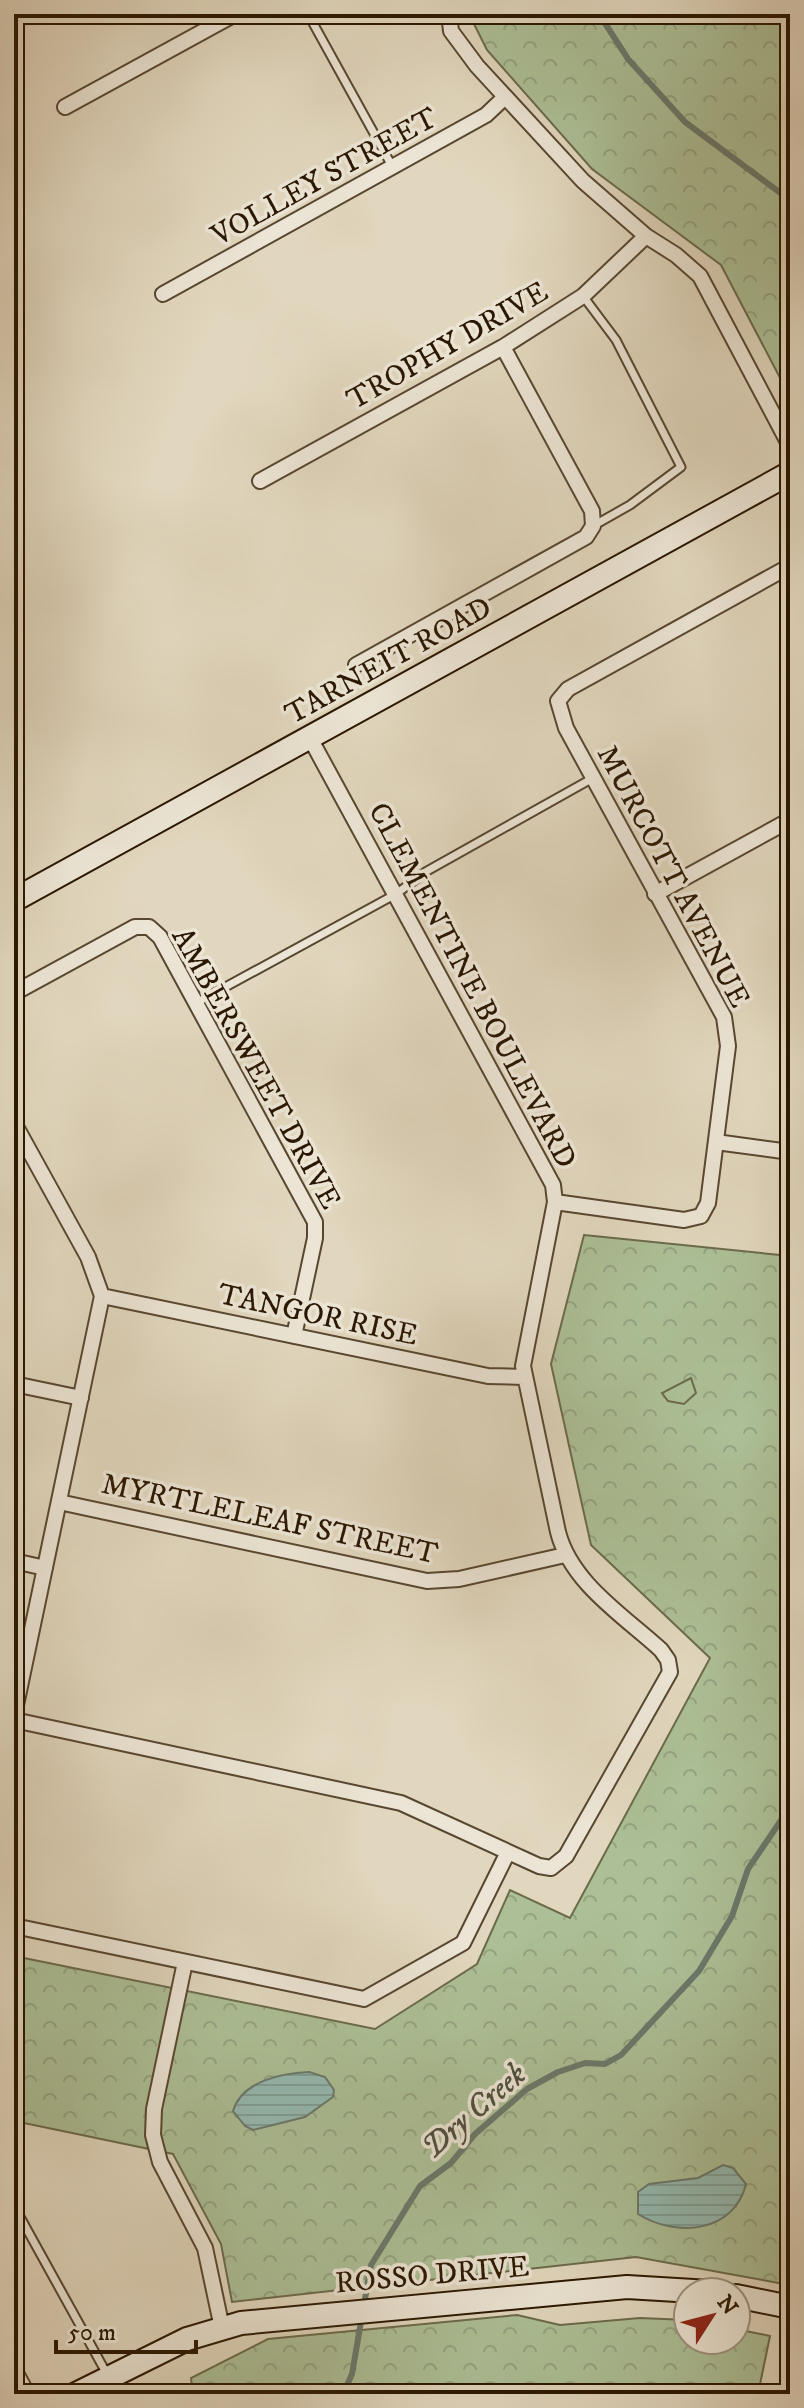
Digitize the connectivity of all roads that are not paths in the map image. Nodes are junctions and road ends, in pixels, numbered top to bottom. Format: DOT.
graph roads {
  1 [pos="235,14"];
  2 [pos="308,14"];
  3 [pos="449,14"];
  4 [pos="505,97"];
  5 [pos="65,107"];
  6 [pos="393,168"];
  7 [pos="646,236"];
  8 [pos="163,294"];
  9 [pos="583,296"];
  10 [pos="503,347"];
  11 [pos="790,446"];
  12 [pos="790,473"];
  13 [pos="260,481"];
  14 [pos="593,526"];
  15 [pos="790,566"];
  16 [pos="356,665"];
  17 [pos="310,738"];
  18 [pos="593,778"];
  19 [pos="790,820"];
  20 [pos="396,894"];
  21 [pos="655,894"];
  22 [pos="14,900"];
  23 [pos="14,993"];
  24 [pos="196,1003"];
  25 [pos="14,1123"];
  26 [pos="716,1142"];
  27 [pos="790,1152"];
  28 [pos="555,1202"];
  29 [pos="102,1296"];
  30 [pos="294,1336"];
  31 [pos="524,1377"];
  32 [pos="14,1384"];
  33 [pos="81,1398"];
  34 [pos="59,1502"];
  35 [pos="565,1555"];
  36 [pos="14,1561"];
  37 [pos="45,1568"];
  38 [pos="14,1717"];
  39 [pos="508,1852"];
  40 [pos="14,1926"];
  41 [pos="185,1962"];
  42 [pos="14,2206"];
  43 [pos="17,2220"];
  44 [pos="672,2290"];
  45 [pos="752,2299"];
  46 [pos="790,2307"];
  47 [pos="222,2328"];
  48 [pos="14,2362"];
  49 [pos="109,2382"];
  50 [pos="27,2386"];
  51 [pos="76,2394"];
  1 -- 5 [label="street"];
  2 -- 6 [label="lane"];
  3 -- 4 [label="street"];
  4 -- 6 [label="street, VOLLEY STREET"];
  4 -- 7 [label="street"];
  6 -- 8 [label="street, VOLLEY STREET"];
  7 -- 9 [label="street, TROPHY DRIVE"];
  7 -- 11 [label="street"];
  9 -- 10 [label="street, TROPHY DRIVE"];
  9 -- 14 [label="lane"];
  10 -- 13 [label="street, TROPHY DRIVE"];
  10 -- 14 [label="street"];
  12 -- 17 [label="street, TARNEIT ROAD"];
  14 -- 16 [label="street"];
  15 -- 18 [label="street, MURCOTT AVENUE"];
  17 -- 20 [label="street, CLEMENTINE BOULEVARD"];
  17 -- 22 [label="street, TARNEIT ROAD"];
  18 -- 20 [label="lane"];
  18 -- 21 [label="street, MURCOTT AVENUE"];
  19 -- 21 [label="street"];
  20 -- 24 [label="lane"];
  20 -- 28 [label="street, CLEMENTINE BOULEVARD"];
  21 -- 26 [label="street, MURCOTT AVENUE"];
  23 -- 24 [label="street, AMBERSWEET DRIVE"];
  24 -- 30 [label="street, AMBERSWEET DRIVE"];
  25 -- 29 [label="street"];
  26 -- 27 [label="street"];
  26 -- 28 [label="street, MURCOTT AVENUE"];
  28 -- 31 [label="street, CLEMENTINE BOULEVARD"];
  29 -- 30 [label="street, TANGOR RISE"];
  29 -- 33 [label="street"];
  30 -- 31 [label="street, TANGOR RISE"];
  31 -- 35 [label="street, CLEMENTINE BOULEVARD"];
  32 -- 33 [label="street"];
  33 -- 34 [label="street"];
  34 -- 35 [label="street, MYRTLELEAF STREET"];
  34 -- 37 [label="street"];
  35 -- 39 [label="street, CLEMENTINE BOULEVARD"];
  36 -- 37 [label="street"];
  37 -- 38 [label="street"];
  38 -- 39 [label="street, CLEMENTINE BOULEVARD"];
  39 -- 41 [label="street"];
  40 -- 41 [label="street"];
  41 -- 47 [label="street"];
  42 -- 43 [label="lane"];
  43 -- 49 [label="lane"];
  44 -- 47 [label="street, ROSSO DRIVE"];
  45 -- 46 [label="street"];
  47 -- 49 [label="street, ROSSO DRIVE"];
  48 -- 50 [label="lane"];
  49 -- 51 [label="street, ROSSO DRIVE"];
}
